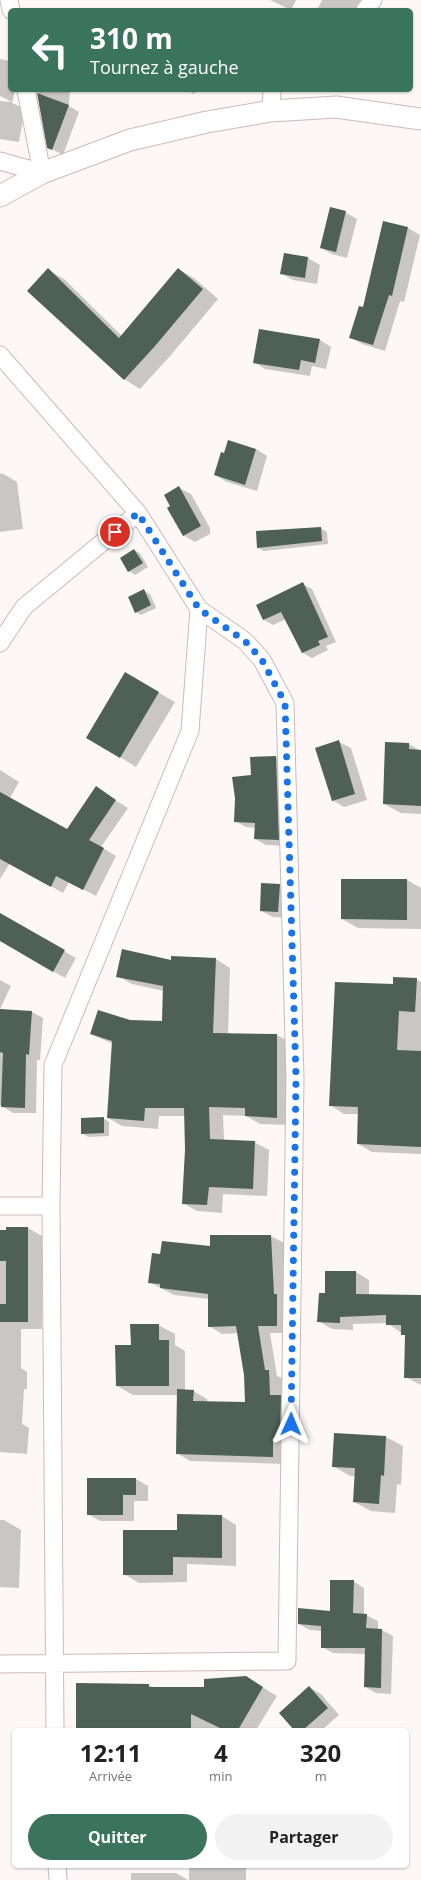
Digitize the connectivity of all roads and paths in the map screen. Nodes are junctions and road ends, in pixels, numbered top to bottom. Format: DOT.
graph roads {
  1 [pos="373,0"];
  2 [pos="367,8"];
  3 [pos="26,92"];
  4 [pos="272,92"];
  5 [pos="271,111"];
  6 [pos="421,119"];
  7 [pos="0,161"];
  8 [pos="42,173"];
  9 [pos="0,196"];
  10 [pos="0,355"];
  11 [pos="138,513"];
  12 [pos="199,609"];
  13 [pos="0,643"];
  14 [pos="0,1206"];
  15 [pos="51,1206"];
  16 [pos="0,1664"];
  17 [pos="54,1664"];
  18 [pos="55,1728"];
  19 [pos="57,1868"];
  20 [pos="58,1880"];
  1 -- 2 [label="street"];
  3 -- 8 [label="street"];
  4 -- 5 [label="street"];
  5 -- 6 [label="street"];
  5 -- 8 [label="street"];
  7 -- 8 [label="street"];
  8 -- 9 [label="street"];
  10 -- 11 [label="street"];
  11 -- 12 [label="street"];
  11 -- 13 [label="street"];
  12 -- 15 [label="street"];
  12 -- 17 [label="street"];
  14 -- 15 [label="street"];
  15 -- 17 [label="street"];
  16 -- 17 [label="street"];
  17 -- 18 [label="street"];
  19 -- 20 [label="street"];
}
